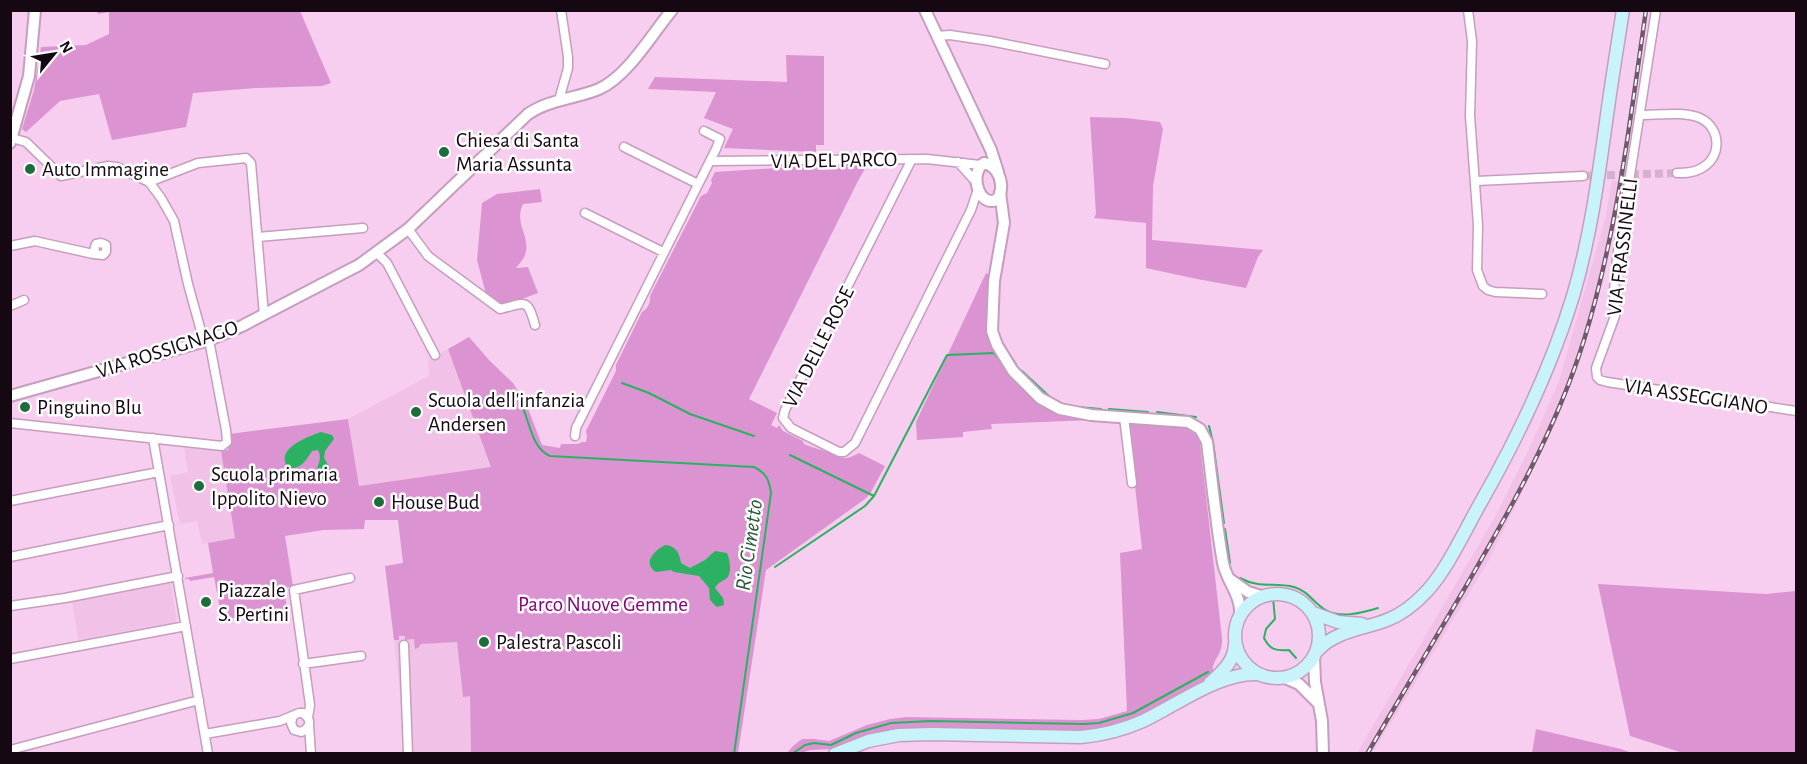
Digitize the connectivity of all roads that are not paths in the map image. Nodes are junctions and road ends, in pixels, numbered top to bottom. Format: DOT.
graph roads {
  1 [pos="35,10"];
  2 [pos="561,10"];
  3 [pos="672,10"];
  4 [pos="925,10"];
  5 [pos="1468,10"];
  6 [pos="1623,10"];
  7 [pos="1656,10"];
  8 [pos="937,36"];
  9 [pos="1105,64"];
  10 [pos="559,100"];
  11 [pos="1640,115"];
  12 [pos="704,131"];
  13 [pos="11,140"];
  14 [pos="987,143"];
  15 [pos="624,147"];
  16 [pos="912,159"];
  17 [pos="710,161"];
  18 [pos="957,161"];
  19 [pos="982,164"];
  20 [pos="998,172"];
  21 [pos="1677,173"];
  22 [pos="1583,176"];
  23 [pos="1476,181"];
  24 [pos="149,182"];
  25 [pos="698,183"];
  26 [pos="977,186"];
  27 [pos="1000,192"];
  28 [pos="990,201"];
  29 [pos="970,210"];
  30 [pos="585,213"];
  31 [pos="363,228"];
  32 [pos="408,229"];
  33 [pos="258,237"];
  34 [pos="10,246"];
  35 [pos="663,252"];
  36 [pos="999,252"];
  37 [pos="377,253"];
  38 [pos="93,254"];
  39 [pos="1542,294"];
  40 [pos="24,300"];
  41 [pos="10,306"];
  42 [pos="264,315"];
  43 [pos="535,325"];
  44 [pos="207,341"];
  45 [pos="435,355"];
  46 [pos="1597,376"];
  47 [pos="10,396"];
  48 [pos="1797,411"];
  49 [pos="1124,417"];
  50 [pos="10,423"];
  51 [pos="575,436"];
  52 [pos="153,438"];
  53 [pos="159,472"];
  54 [pos="1132,483"];
  55 [pos="10,501"];
  56 [pos="169,525"];
  57 [pos="10,557"];
  58 [pos="178,576"];
  59 [pos="350,578"];
  60 [pos="1229,578"];
  61 [pos="1261,596"];
  62 [pos="10,606"];
  63 [pos="1313,613"];
  64 [pos="1240,616"];
  65 [pos="1369,625"];
  66 [pos="186,626"];
  67 [pos="1235,643"];
  68 [pos="404,645"];
  69 [pos="1316,654"];
  70 [pos="361,656"];
  71 [pos="10,659"];
  72 [pos="303,664"];
  73 [pos="1258,674"];
  74 [pos="1285,678"];
  75 [pos="1202,689"];
  76 [pos="308,695"];
  77 [pos="199,700"];
  78 [pos="1318,702"];
  79 [pos="295,715"];
  80 [pos="280,721"];
  81 [pos="309,721"];
  82 [pos="295,729"];
  83 [pos="205,734"];
  84 [pos="10,750"];
  85 [pos="849,751"];
  86 [pos="208,753"];
  87 [pos="310,753"];
  88 [pos="408,753"];
  89 [pos="835,753"];
  90 [pos="1323,753"];
  1 -- 13 [label="street"];
  2 -- 10 [label="street"];
  3 -- 10 [label="street, VIA ROSSIGNAGO"];
  4 -- 8 [label="street"];
  5 -- 23 [label="street"];
  6 -- 65 [label="main road"];
  7 -- 11 [label="street, VIA FRASSINELLI"];
  8 -- 9 [label="street"];
  8 -- 14 [label="street"];
  10 -- 32 [label="street, VIA ROSSIGNAGO"];
  11 -- 21 [label="street"];
  11 -- 46 [label="street, VIA FRASSINELLI"];
  12 -- 17 [label="street"];
  13 -- 24 [label="street"];
  14 -- 19 [label="street"];
  14 -- 20 [label="street"];
  15 -- 25 [label="street"];
  16 -- 17 [label="street, VIA DEL PARCO"];
  16 -- 18 [label="street, VIA DEL PARCO"];
  16 -- 29 [label="street, VIA DELLE ROSE"];
  17 -- 25 [label="street"];
  18 -- 19 [label="street, VIA DEL PARCO"];
  18 -- 26 [label="street"];
  19 -- 20 [label="street"];
  19 -- 26 [label="street"];
  20 -- 27 [label="street"];
  22 -- 23 [label="street"];
  23 -- 39 [label="street"];
  24 -- 33 [label="street"];
  24 -- 44 [label="street"];
  25 -- 35 [label="street"];
  26 -- 28 [label="street"];
  26 -- 29 [label="street, VIA DELLE ROSE"];
  27 -- 28 [label="street"];
  27 -- 36 [label="street"];
  28 -- 29 [label="street"];
  28 -- 36 [label="street"];
  30 -- 35 [label="street"];
  31 -- 33 [label="street"];
  32 -- 37 [label="street, VIA ROSSIGNAGO"];
  32 -- 43 [label="street"];
  33 -- 42 [label="street"];
  34 -- 38 [label="street"];
  35 -- 51 [label="street"];
  36 -- 49 [label="street"];
  37 -- 42 [label="street, VIA ROSSIGNAGO"];
  37 -- 45 [label="street"];
  40 -- 41 [label="street"];
  42 -- 44 [label="street, VIA ROSSIGNAGO"];
  44 -- 47 [label="street, VIA ROSSIGNAGO"];
  44 -- 52 [label="street"];
  46 -- 48 [label="street, VIA ASSEGGIANO"];
  49 -- 54 [label="street"];
  49 -- 60 [label="street"];
  50 -- 52 [label="street"];
  52 -- 53 [label="street"];
  53 -- 55 [label="street"];
  53 -- 56 [label="street"];
  56 -- 57 [label="street"];
  56 -- 58 [label="street"];
  58 -- 62 [label="street"];
  58 -- 66 [label="street"];
  59 -- 72 [label="street"];
  60 -- 61 [label="street"];
  60 -- 64 [label="street"];
  61 -- 63 [label="main road"];
  61 -- 64 [label="main road"];
  63 -- 65 [label="main road"];
  63 -- 69 [label="main road"];
  64 -- 67 [label="main road"];
  65 -- 69 [label="main road"];
  66 -- 71 [label="street"];
  66 -- 77 [label="street"];
  67 -- 73 [label="main road"];
  67 -- 75 [label="main road"];
  68 -- 88 [label="street"];
  69 -- 74 [label="main road"];
  69 -- 78 [label="street"];
  70 -- 72 [label="street"];
  72 -- 76 [label="street"];
  73 -- 74 [label="main road"];
  73 -- 75 [label="main road"];
  74 -- 78 [label="street"];
  75 -- 85 [label="main road"];
  76 -- 79 [label="street"];
  76 -- 81 [label="street"];
  77 -- 83 [label="street"];
  77 -- 84 [label="street"];
  78 -- 90 [label="street"];
  79 -- 80 [label="street"];
  79 -- 81 [label="street"];
  79 -- 82 [label="street"];
  80 -- 82 [label="street"];
  80 -- 83 [label="street"];
  81 -- 82 [label="street"];
  81 -- 87 [label="street"];
  82 -- 87 [label="street"];
  83 -- 86 [label="street"];
  85 -- 89 [label="main road"];
}
